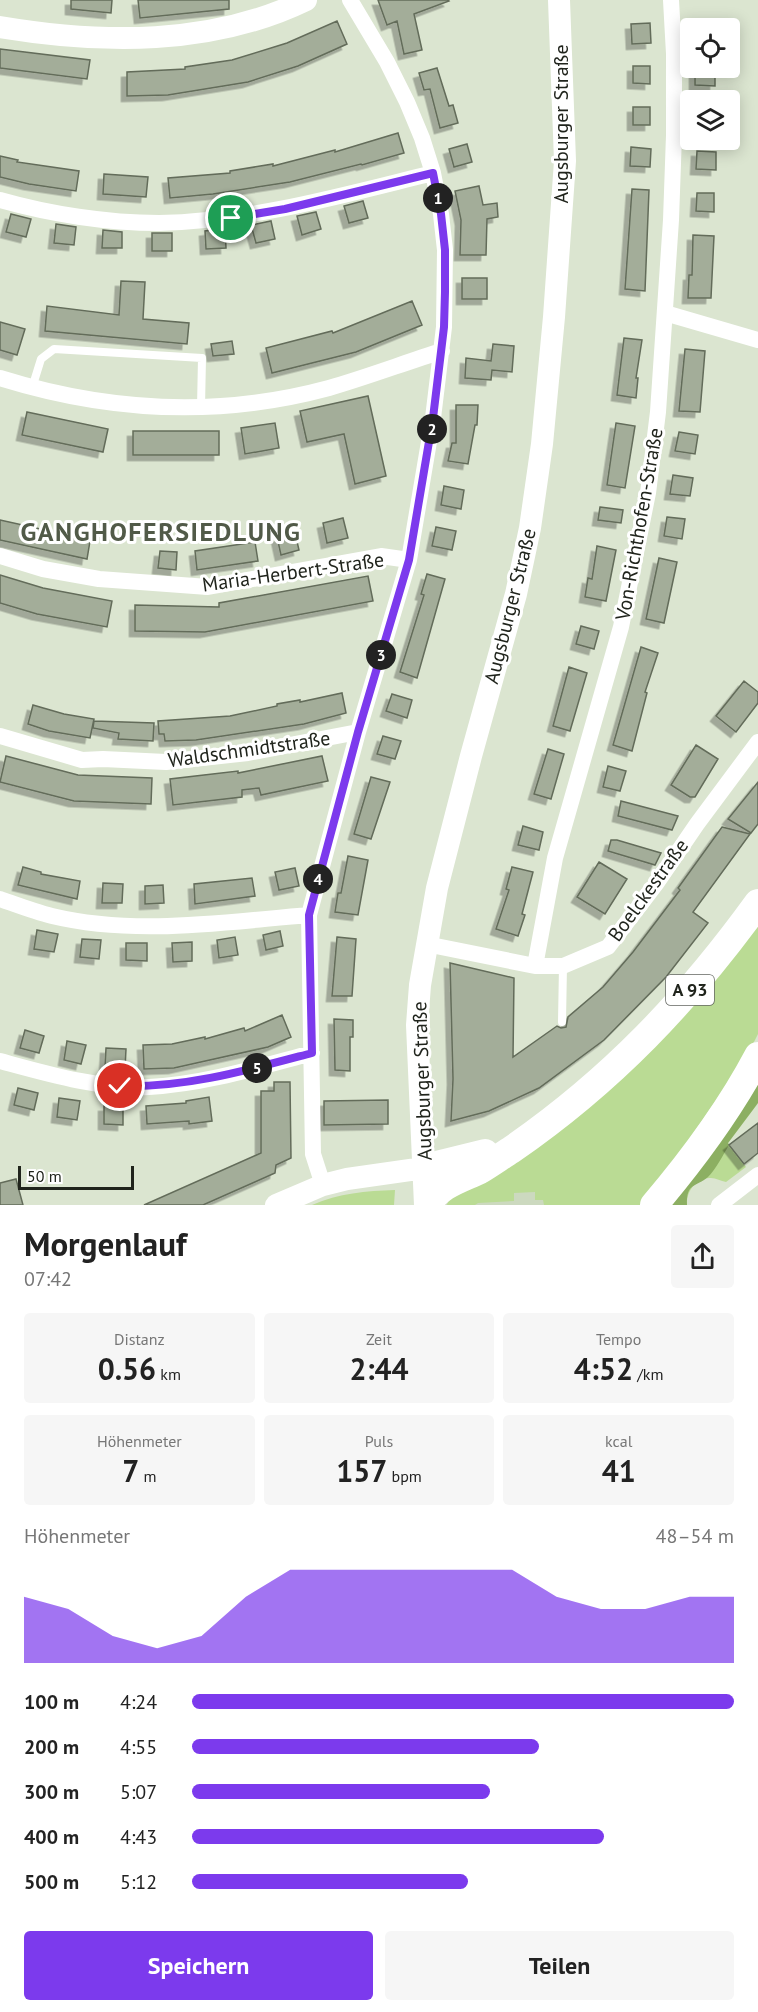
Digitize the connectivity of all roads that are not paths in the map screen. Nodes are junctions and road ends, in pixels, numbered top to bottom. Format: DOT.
graph roads {
  1 [pos="306,0"];
  2 [pos="350,0"];
  3 [pos="559,0"];
  4 [pos="671,0"];
  5 [pos="0,27"];
  6 [pos="433,173"];
  7 [pos="0,200"];
  8 [pos="665,313"];
  9 [pos="758,340"];
  10 [pos="442,351"];
  11 [pos="0,378"];
  12 [pos="32,388"];
  13 [pos="201,407"];
  14 [pos="0,556"];
  15 [pos="409,560"];
  16 [pos="358,732"];
  17 [pos="0,736"];
  18 [pos="758,742"];
  19 [pos="0,899"];
  20 [pos="758,903"];
  21 [pos="309,915"];
  22 [pos="426,944"];
  23 [pos="535,966"];
  24 [pos="563,966"];
  25 [pos="562,1022"];
  26 [pos="312,1053"];
  27 [pos="758,1056"];
  28 [pos="0,1061"];
  29 [pos="531,1135"];
  30 [pos="424,1168"];
  31 [pos="758,1175"];
  32 [pos="323,1185"];
  33 [pos="276,1205"];
  34 [pos="427,1205"];
  35 [pos="654,1205"];
  36 [pos="719,1205"];
  1 -- 5 [label="street"];
  2 -- 6 [label="street"];
  3 -- 22 [label="street, Augsburger Straße"];
  4 -- 8 [label="street, Von-Richthofen-Straße"];
  6 -- 7 [label="street"];
  6 -- 10 [label="street"];
  8 -- 9 [label="street"];
  8 -- 23 [label="street, Von-Richthofen-Straße"];
  10 -- 13 [label="street"];
  10 -- 15 [label="street"];
  11 -- 12 [label="street"];
  12 -- 13 [label="street"];
  12 -- 13 [label="lane"];
  14 -- 15 [label="street, Maria-Herbert-Straße"];
  15 -- 16 [label="street"];
  16 -- 17 [label="street, Waldschmidtstraße"];
  16 -- 21 [label="street"];
  18 -- 24 [label="street, Boelckestraße"];
  19 -- 21 [label="street"];
  20 -- 29 [label="highway, A 93"];
  21 -- 26 [label="street"];
  22 -- 23 [label="street, Boelckestraße"];
  22 -- 30 [label="street, Augsburger Straße"];
  23 -- 24 [label="street, Boelckestraße"];
  24 -- 25 [label="lane"];
  26 -- 28 [label="street"];
  26 -- 32 [label="street"];
  27 -- 35 [label="highway"];
  29 -- 30 [label="highway, A 93"];
  29 -- 34 [label="highway, A 93"];
  30 -- 32 [label="street"];
  30 -- 34 [label="street, Augsburger Straße"];
  31 -- 36 [label="street"];
  32 -- 33 [label="street"];
}
